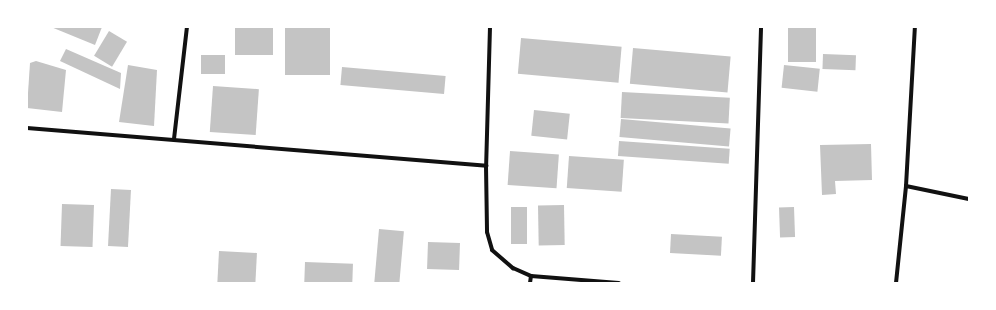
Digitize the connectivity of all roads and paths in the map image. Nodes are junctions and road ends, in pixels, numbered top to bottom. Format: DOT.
graph roads {
  1 [pos="187,27"];
  2 [pos="490,27"];
  3 [pos="761,27"];
  4 [pos="915,27"];
  5 [pos="27,128"];
  6 [pos="174,139"];
  7 [pos="486,166"];
  8 [pos="906,186"];
  9 [pos="969,199"];
  10 [pos="531,276"];
  11 [pos="530,283"];
  12 [pos="620,283"];
  13 [pos="753,283"];
  14 [pos="896,283"];
  1 -- 6 [label="street"];
  2 -- 7 [label="street"];
  3 -- 13 [label="street"];
  4 -- 8 [label="street"];
  5 -- 6 [label="street"];
  6 -- 7 [label="street"];
  7 -- 10 [label="street"];
  8 -- 9 [label="street"];
  8 -- 14 [label="street"];
  10 -- 11 [label="street"];
  10 -- 12 [label="street"];
}
